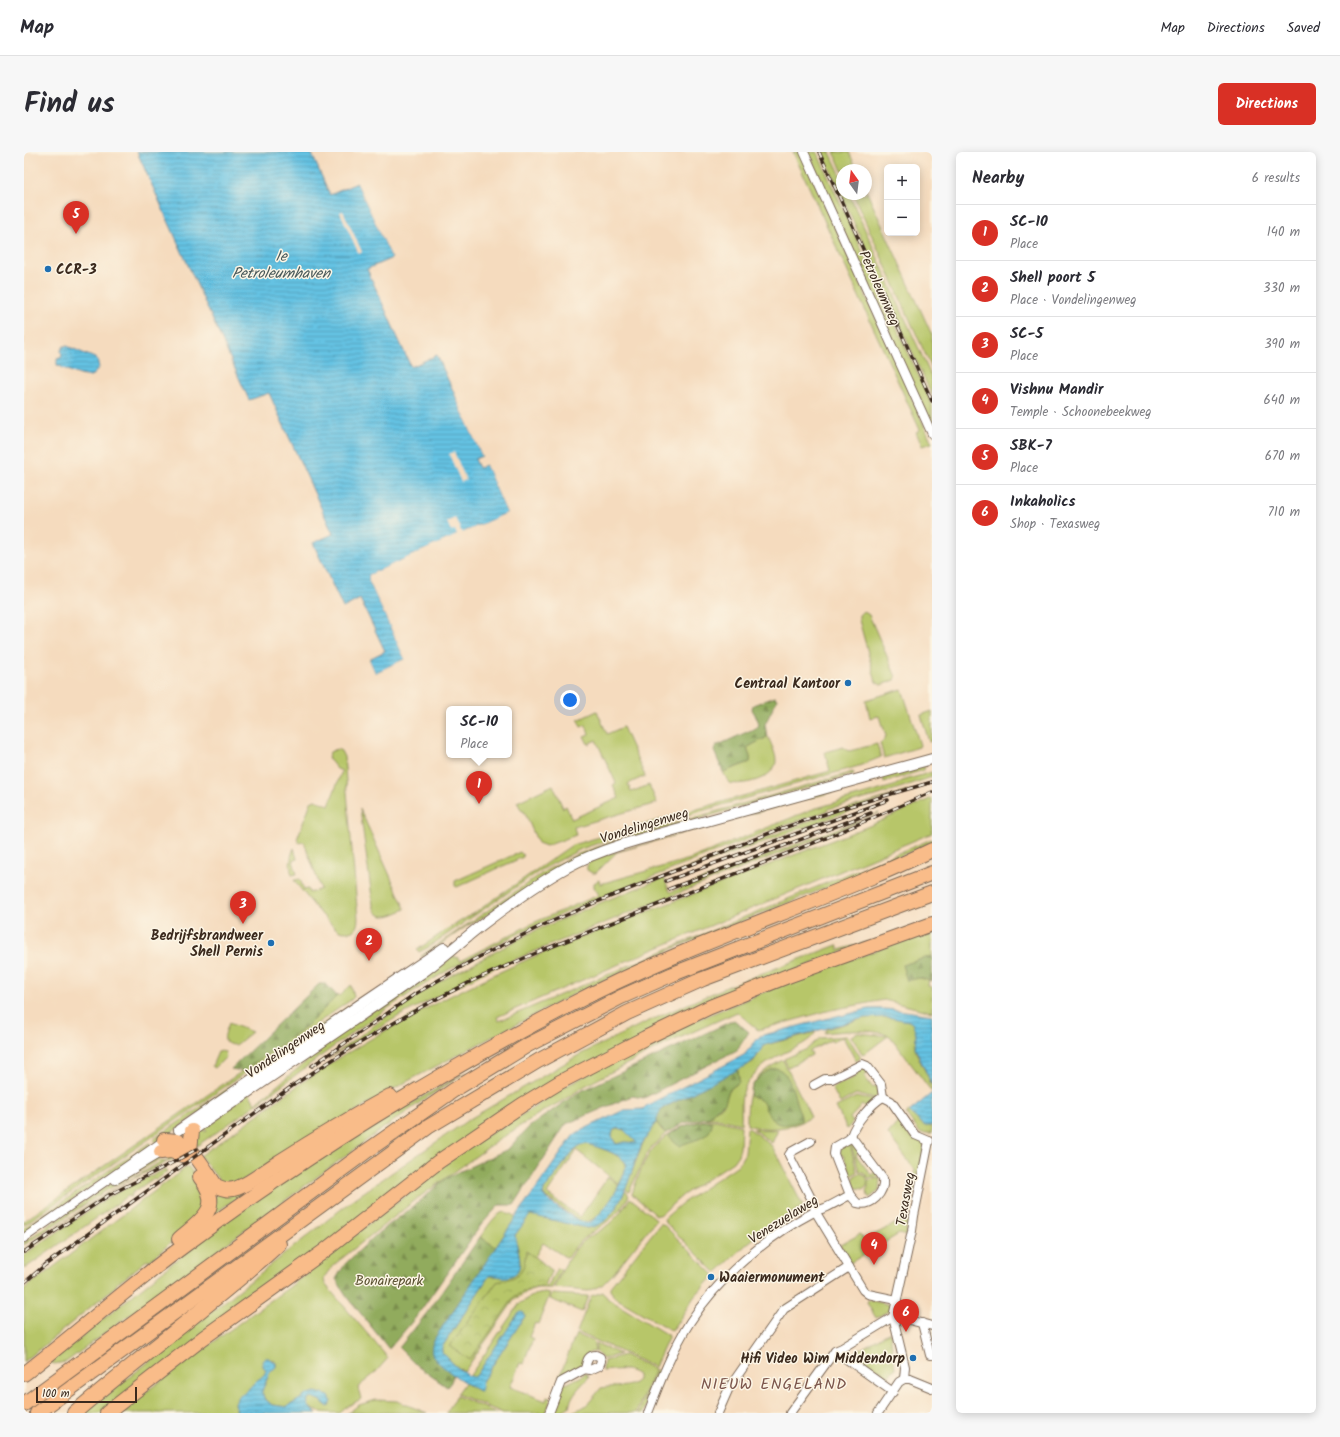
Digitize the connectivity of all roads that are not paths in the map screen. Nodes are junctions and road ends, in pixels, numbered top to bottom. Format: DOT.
graph roads {
  1 [pos="804,152"];
  2 [pos="932,434"];
  3 [pos="932,752"];
  4 [pos="932,759"];
  5 [pos="828,786"];
  6 [pos="932,850"];
  7 [pos="932,873"];
  8 [pos="932,893"];
  9 [pos="932,924"];
  10 [pos="504,1041"];
  11 [pos="528,1045"];
  12 [pos="814,1085"];
  13 [pos="883,1097"];
  14 [pos="852,1136"];
  15 [pos="175,1139"];
  16 [pos="339,1139"];
  17 [pos="931,1140"];
  18 [pos="811,1141"];
  19 [pos="186,1152"];
  20 [pos="96,1188"];
  21 [pos="850,1195"];
  22 [pos="331,1197"];
  23 [pos="815,1211"];
  24 [pos="24,1238"];
  25 [pos="850,1267"];
  26 [pos="150,1268"];
  27 [pos="897,1300"];
  28 [pos="893,1317"];
  29 [pos="922,1323"];
  30 [pos="932,1326"];
  31 [pos="834,1351"];
  32 [pos="932,1355"];
  33 [pos="585,1369"];
  34 [pos="24,1374"];
  35 [pos="904,1379"];
  36 [pos="932,1388"];
  37 [pos="893,1392"];
  38 [pos="24,1404"];
  39 [pos="37,1413"];
  40 [pos="74,1413"];
  41 [pos="107,1413"];
  42 [pos="549,1413"];
  43 [pos="648,1413"];
  44 [pos="718,1413"];
  45 [pos="790,1413"];
  46 [pos="878,1413"];
  1 -- 2 [label="street, Petroleumweg"];
  3 -- 5 [label="street, Vondelingenweg"];
  4 -- 5 [label="street, Vondelingenweg"];
  5 -- 15 [label="street, Vondelingenweg"];
  6 -- 10 [label="highway"];
  7 -- 11 [label="highway"];
  8 -- 22 [label="highway"];
  9 -- 41 [label="highway"];
  10 -- 16 [label="highway"];
  10 -- 19 [label="highway"];
  11 -- 16 [label="highway"];
  11 -- 38 [label="highway"];
  12 -- 13 [label="street"];
  13 -- 14 [label="street"];
  13 -- 17 [label="street"];
  14 -- 21 [label="street"];
  14 -- 21 [label="street"];
  15 -- 19 [label="highway"];
  15 -- 19 [label="highway"];
  15 -- 20 [label="street, Vondelingenweg"];
  15 -- 20 [label="street, Vondelingenweg"];
  16 -- 26 [label="highway"];
  17 -- 27 [label="street, Texasweg"];
  18 -- 23 [label="street"];
  19 -- 26 [label="highway"];
  20 -- 24 [label="street, Vondelingenweg"];
  21 -- 23 [label="street, Venezuelaweg"];
  22 -- 39 [label="highway"];
  22 -- 40 [label="highway"];
  23 -- 25 [label="street"];
  23 -- 43 [label="street, Venezuelaweg"];
  25 -- 27 [label="street"];
  25 -- 44 [label="street"];
  26 -- 34 [label="highway"];
  27 -- 28 [label="street, Texasweg"];
  28 -- 29 [label="street"];
  28 -- 31 [label="street"];
  28 -- 35 [label="street, Texasweg"];
  29 -- 30 [label="street"];
  29 -- 32 [label="street"];
  31 -- 37 [label="street"];
  31 -- 45 [label="street"];
  33 -- 42 [label="street"];
  35 -- 36 [label="street"];
  35 -- 37 [label="street"];
  37 -- 46 [label="street"];
}
